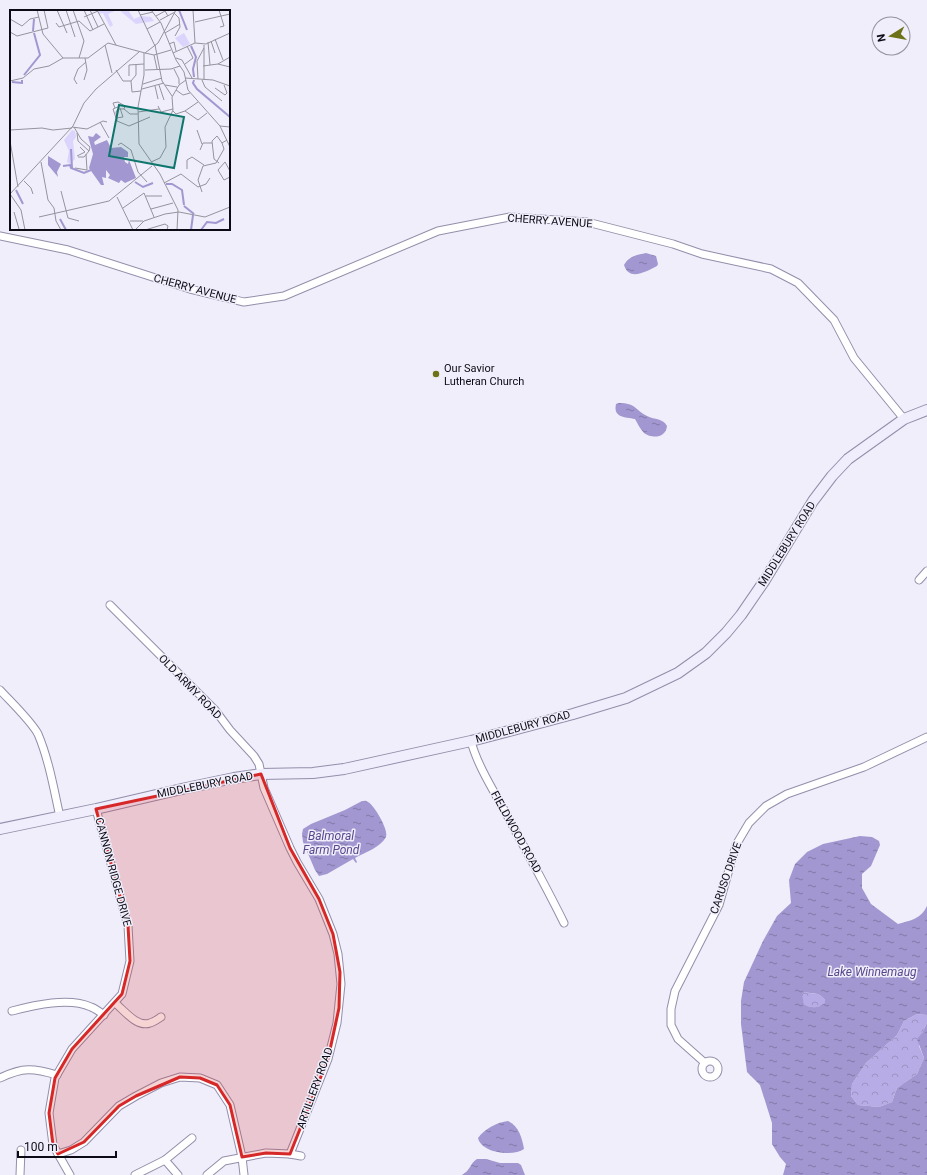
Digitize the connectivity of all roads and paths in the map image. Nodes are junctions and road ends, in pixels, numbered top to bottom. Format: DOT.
graph roads {
  1 [pos="0,236"];
  2 [pos="927,410"];
  3 [pos="904,419"];
  4 [pos="927,571"];
  5 [pos="919,580"];
  6 [pos="110,605"];
  7 [pos="0,690"];
  8 [pos="927,737"];
  9 [pos="471,741"];
  10 [pos="261,774"];
  11 [pos="96,809"];
  12 [pos="60,817"];
  13 [pos="0,829"];
  14 [pos="564,923"];
  15 [pos="115,1003"];
  16 [pos="12,1011"];
  17 [pos="104,1015"];
  18 [pos="161,1016"];
  19 [pos="705,1063"];
  20 [pos="57,1075"];
  21 [pos="0,1078"];
  22 [pos="192,1138"];
  23 [pos="21,1150"];
  24 [pos="58,1154"];
  25 [pos="290,1154"];
  26 [pos="301,1156"];
  27 [pos="242,1158"];
  28 [pos="165,1160"];
  29 [pos="20,1175"];
  30 [pos="70,1175"];
  31 [pos="135,1175"];
  32 [pos="178,1175"];
  33 [pos="207,1175"];
  34 [pos="244,1175"];
  1 -- 3 [label="street, CHERRY AVENUE"];
  2 -- 3 [label="street, MIDDLEBURY ROAD"];
  3 -- 9 [label="street, MIDDLEBURY ROAD"];
  4 -- 5 [label="street"];
  6 -- 10 [label="street, OLD ARMY ROAD"];
  7 -- 12 [label="street"];
  8 -- 19 [label="street, CARUSO DRIVE"];
  9 -- 10 [label="street, MIDDLEBURY ROAD"];
  9 -- 14 [label="street, FIELDWOOD ROAD"];
  10 -- 11 [label="street, MIDDLEBURY ROAD"];
  10 -- 25 [label="street, ARTILLERY ROAD"];
  11 -- 12 [label="street, MIDDLEBURY ROAD"];
  11 -- 15 [label="street, CANNON RIDGE DRIVE"];
  12 -- 13 [label="street, MIDDLEBURY ROAD"];
  15 -- 17 [label="street, CANNON RIDGE DRIVE"];
  15 -- 18 [label="street"];
  16 -- 17 [label="street"];
  17 -- 20 [label="street, CANNON RIDGE DRIVE"];
  20 -- 21 [label="street"];
  20 -- 24 [label="street, CANNON RIDGE DRIVE"];
  22 -- 28 [label="street"];
  23 -- 29 [label="street"];
  24 -- 27 [label="street"];
  24 -- 30 [label="street, CANNON RIDGE DRIVE"];
  25 -- 26 [label="street"];
  25 -- 27 [label="street"];
  27 -- 33 [label="street"];
  27 -- 34 [label="street"];
  28 -- 31 [label="street"];
  28 -- 32 [label="street"];
}
